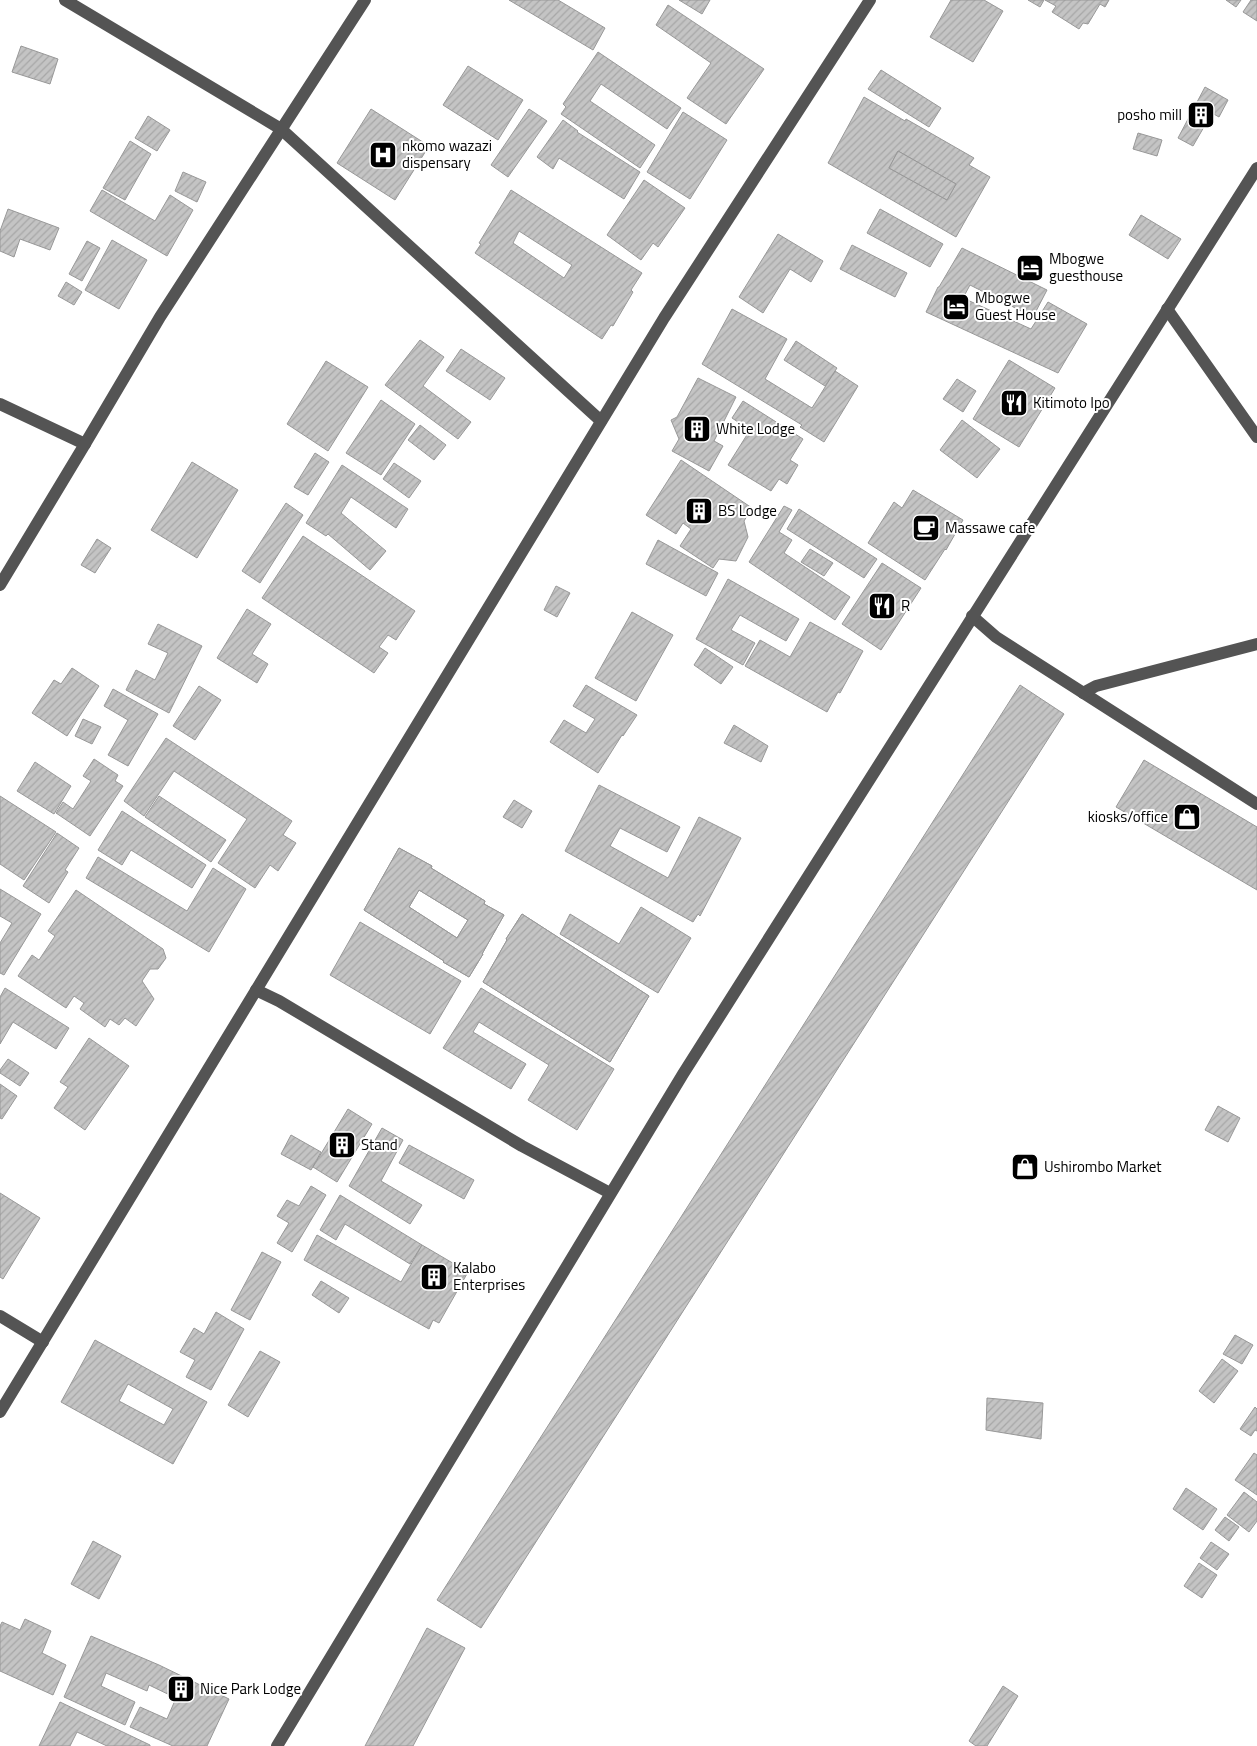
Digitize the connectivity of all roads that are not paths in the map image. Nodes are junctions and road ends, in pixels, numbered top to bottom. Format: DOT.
graph roads {
  1 [pos="65,0"];
  2 [pos="365,0"];
  3 [pos="870,0"];
  4 [pos="281,129"];
  5 [pos="1257,168"];
  6 [pos="1166,309"];
  7 [pos="0,404"];
  8 [pos="601,421"];
  9 [pos="1257,437"];
  10 [pos="85,444"];
  11 [pos="0,585"];
  12 [pos="972,616"];
  13 [pos="1257,644"];
  14 [pos="1083,693"];
  15 [pos="1257,804"];
  16 [pos="256,990"];
  17 [pos="610,1193"];
  18 [pos="0,1316"];
  19 [pos="42,1342"];
  20 [pos="0,1412"];
  21 [pos="277,1746"];
  1 -- 4 [label="street"];
  2 -- 4 [label="street"];
  3 -- 8 [label="street"];
  4 -- 8 [label="street"];
  4 -- 10 [label="street"];
  5 -- 6 [label="street"];
  6 -- 9 [label="street"];
  6 -- 12 [label="street"];
  7 -- 10 [label="street"];
  8 -- 16 [label="street"];
  10 -- 11 [label="street"];
  12 -- 14 [label="street"];
  12 -- 17 [label="street"];
  13 -- 14 [label="street"];
  14 -- 15 [label="street"];
  16 -- 17 [label="street"];
  16 -- 19 [label="street"];
  17 -- 21 [label="street"];
  18 -- 19 [label="street"];
  19 -- 20 [label="street"];
}
